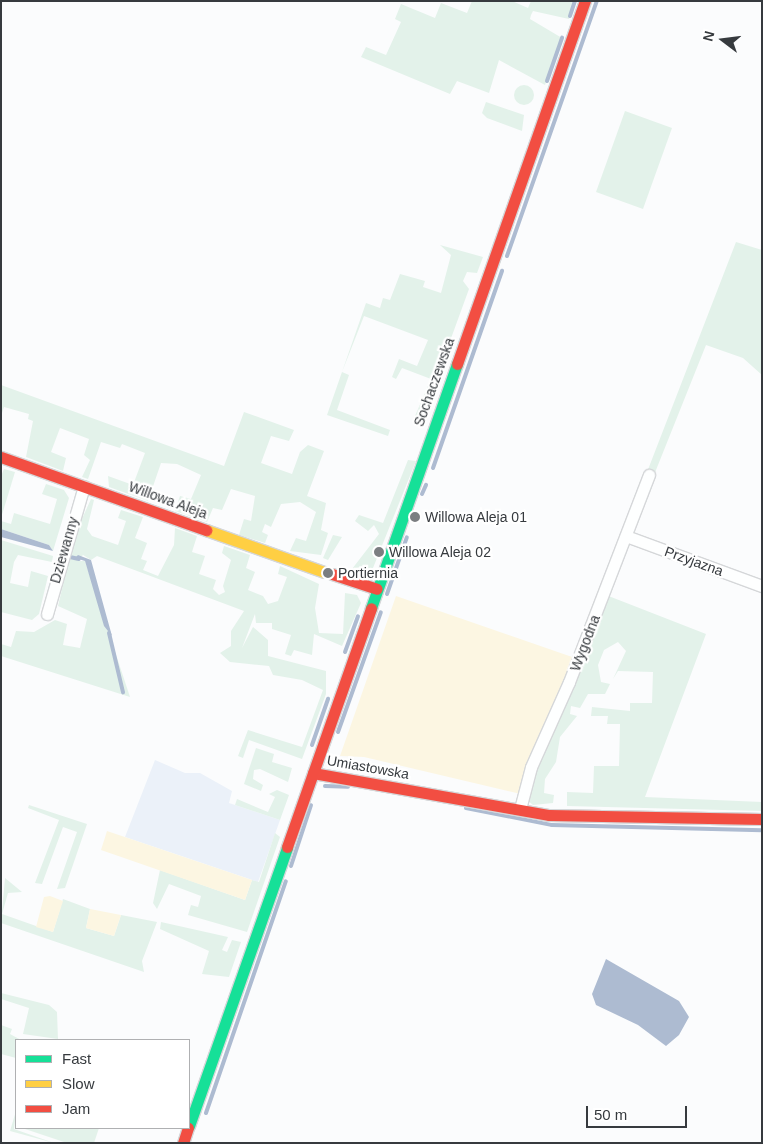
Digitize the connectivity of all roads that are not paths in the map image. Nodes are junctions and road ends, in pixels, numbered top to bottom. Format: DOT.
graph roads {
  1 [pos="585,1"];
  2 [pos="1,457"];
  3 [pos="649,475"];
  4 [pos="84,486"];
  5 [pos="626,536"];
  6 [pos="762,586"];
  7 [pos="378,589"];
  8 [pos="47,614"];
  9 [pos="312,772"];
  10 [pos="520,809"];
  11 [pos="762,819"];
  12 [pos="190,1121"];
  13 [pos="187,1129"];
  14 [pos="183,1143"];
  1 -- 7 [label="street, Sochaczewska"];
  2 -- 4 [label="street, Willowa Aleja"];
  3 -- 5 [label="street, Wygodna"];
  4 -- 7 [label="street, Willowa Aleja"];
  4 -- 8 [label="street, Dziewanny"];
  5 -- 6 [label="street, Przyjazna"];
  5 -- 10 [label="street, Wygodna"];
  7 -- 9 [label="street, Sochaczewska"];
  9 -- 10 [label="street, Umiastowska"];
  9 -- 12 [label="street, Umiastowska"];
  10 -- 11 [label="street, Umiastowska"];
  13 -- 14 [label="street, Umiastowska"];
}
